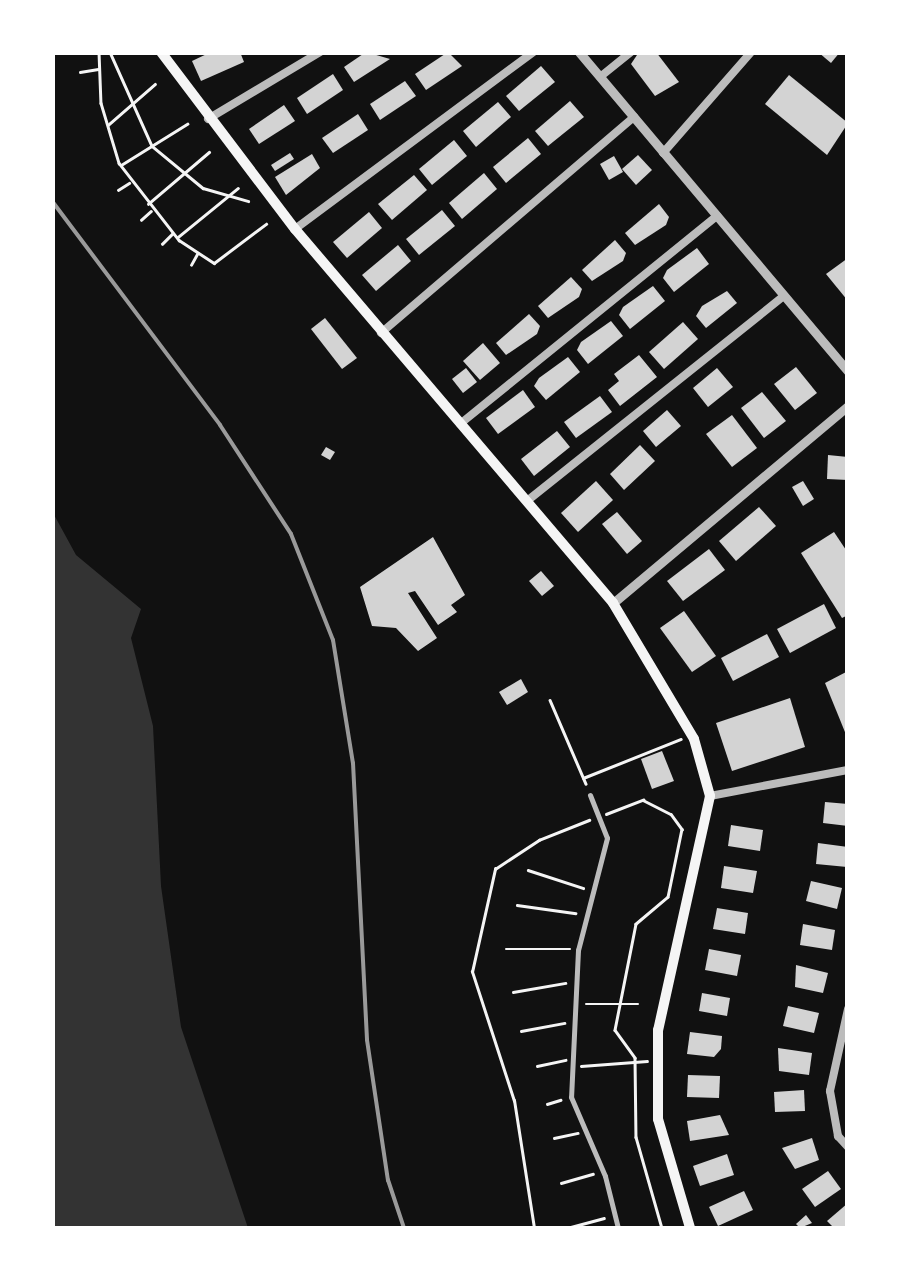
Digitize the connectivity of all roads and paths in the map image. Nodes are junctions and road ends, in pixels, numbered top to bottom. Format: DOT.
graph roads {
  1 [pos="99,52"];
  2 [pos="110,52"];
  3 [pos="162,52"];
  4 [pos="320,52"];
  5 [pos="532,52"];
  6 [pos="579,52"];
  7 [pos="632,52"];
  8 [pos="752,52"];
  9 [pos="99,69"];
  10 [pos="80,72"];
  11 [pos="600,77"];
  12 [pos="155,84"];
  13 [pos="131,105"];
  14 [pos="102,106"];
  15 [pos="92,110"];
  16 [pos="634,118"];
  17 [pos="208,119"];
  18 [pos="187,124"];
  19 [pos="106,126"];
  20 [pos="152,146"];
  21 [pos="114,150"];
  22 [pos="209,152"];
  23 [pos="106,153"];
  24 [pos="663,153"];
  25 [pos="120,165"];
  26 [pos="183,174"];
  27 [pos="130,183"];
  28 [pos="238,188"];
  29 [pos="118,190"];
  30 [pos="226,198"];
  31 [pos="248,201"];
  32 [pos="147,206"];
  33 [pos="152,210"];
  34 [pos="717,216"];
  35 [pos="141,220"];
  36 [pos="266,224"];
  37 [pos="295,228"];
  38 [pos="172,234"];
  39 [pos="177,238"];
  40 [pos="162,244"];
  41 [pos="198,254"];
  42 [pos="191,265"];
  43 [pos="784,296"];
  44 [pos="381,333"];
  45 [pos="848,371"];
  46 [pos="848,406"];
  47 [pos="460,424"];
  48 [pos="527,501"];
  49 [pos="613,603"];
  50 [pos="550,700"];
  51 [pos="692,735"];
  52 [pos="848,770"];
  53 [pos="584,778"];
  54 [pos="590,794"];
  55 [pos="710,796"];
  56 [pos="528,870"];
  57 [pos="592,891"];
  58 [pos="517,905"];
  59 [pos="586,914"];
  60 [pos="506,949"];
  61 [pos="578,949"];
  62 [pos="579,981"];
  63 [pos="513,992"];
  64 [pos="579,1004"];
  65 [pos="638,1004"];
  66 [pos="848,1008"];
  67 [pos="578,1020"];
  68 [pos="521,1031"];
  69 [pos="658,1057"];
  70 [pos="574,1062"];
  71 [pos="537,1066"];
  72 [pos="571,1096"];
  73 [pos="547,1104"];
  74 [pos="588,1131"];
  75 [pos="554,1138"];
  76 [pos="848,1148"];
  77 [pos="603,1171"];
  78 [pos="561,1182"];
  79 [pos="616,1214"];
  80 [pos="567,1228"];
  81 [pos="618,1228"];
  82 [pos="690,1228"];
  1 -- 9 [label="path"];
  2 -- 13 [label="path"];
  3 -- 17 [label="main road"];
  4 -- 17 [label="street"];
  5 -- 37 [label="street"];
  6 -- 11 [label="street"];
  7 -- 11 [label="street"];
  8 -- 24 [label="street"];
  9 -- 10 [label="path"];
  9 -- 14 [label="path"];
  11 -- 16 [label="street"];
  12 -- 13 [label="path"];
  13 -- 19 [label="path"];
  13 -- 20 [label="path"];
  14 -- 15 [label="path"];
  14 -- 19 [label="path"];
  16 -- 24 [label="street"];
  16 -- 44 [label="street"];
  17 -- 37 [label="main road"];
  18 -- 20 [label="path"];
  19 -- 21 [label="path"];
  20 -- 25 [label="path"];
  20 -- 26 [label="path"];
  21 -- 23 [label="path"];
  21 -- 25 [label="path"];
  22 -- 26 [label="path"];
  24 -- 34 [label="street"];
  25 -- 27 [label="path"];
  26 -- 30 [label="path"];
  26 -- 32 [label="path"];
  27 -- 29 [label="path"];
  27 -- 32 [label="path"];
  28 -- 30 [label="path"];
  30 -- 31 [label="path"];
  30 -- 39 [label="path"];
  32 -- 33 [label="path"];
  33 -- 35 [label="path"];
  33 -- 38 [label="path"];
  34 -- 43 [label="street"];
  34 -- 47 [label="street"];
  36 -- 41 [label="path"];
  37 -- 44 [label="main road"];
  38 -- 39 [label="path"];
  38 -- 40 [label="path"];
  39 -- 41 [label="path"];
  41 -- 42 [label="path"];
  43 -- 45 [label="street"];
  43 -- 48 [label="street"];
  44 -- 47 [label="main road"];
  46 -- 49 [label="street"];
  47 -- 48 [label="main road"];
  48 -- 49 [label="main road"];
  49 -- 51 [label="main road"];
  50 -- 53 [label="path"];
  51 -- 53 [label="path"];
  51 -- 55 [label="main road"];
  52 -- 55 [label="street"];
  53 -- 54 [label="path"];
  54 -- 57 [label="street"];
  55 -- 69 [label="main road"];
  56 -- 57 [label="path"];
  57 -- 59 [label="street"];
  58 -- 59 [label="path"];
  59 -- 61 [label="street"];
  60 -- 61 [label="path"];
  61 -- 62 [label="street"];
  62 -- 63 [label="path"];
  62 -- 64 [label="street"];
  64 -- 65 [label="path"];
  64 -- 67 [label="street"];
  66 -- 76 [label="street"];
  67 -- 68 [label="path"];
  67 -- 70 [label="street"];
  69 -- 70 [label="path"];
  69 -- 82 [label="main road"];
  70 -- 71 [label="path"];
  70 -- 72 [label="street"];
  72 -- 73 [label="path"];
  72 -- 74 [label="street"];
  74 -- 75 [label="path"];
  74 -- 77 [label="street"];
  77 -- 78 [label="path"];
  77 -- 79 [label="street"];
  79 -- 80 [label="path"];
  79 -- 81 [label="street"];
}
